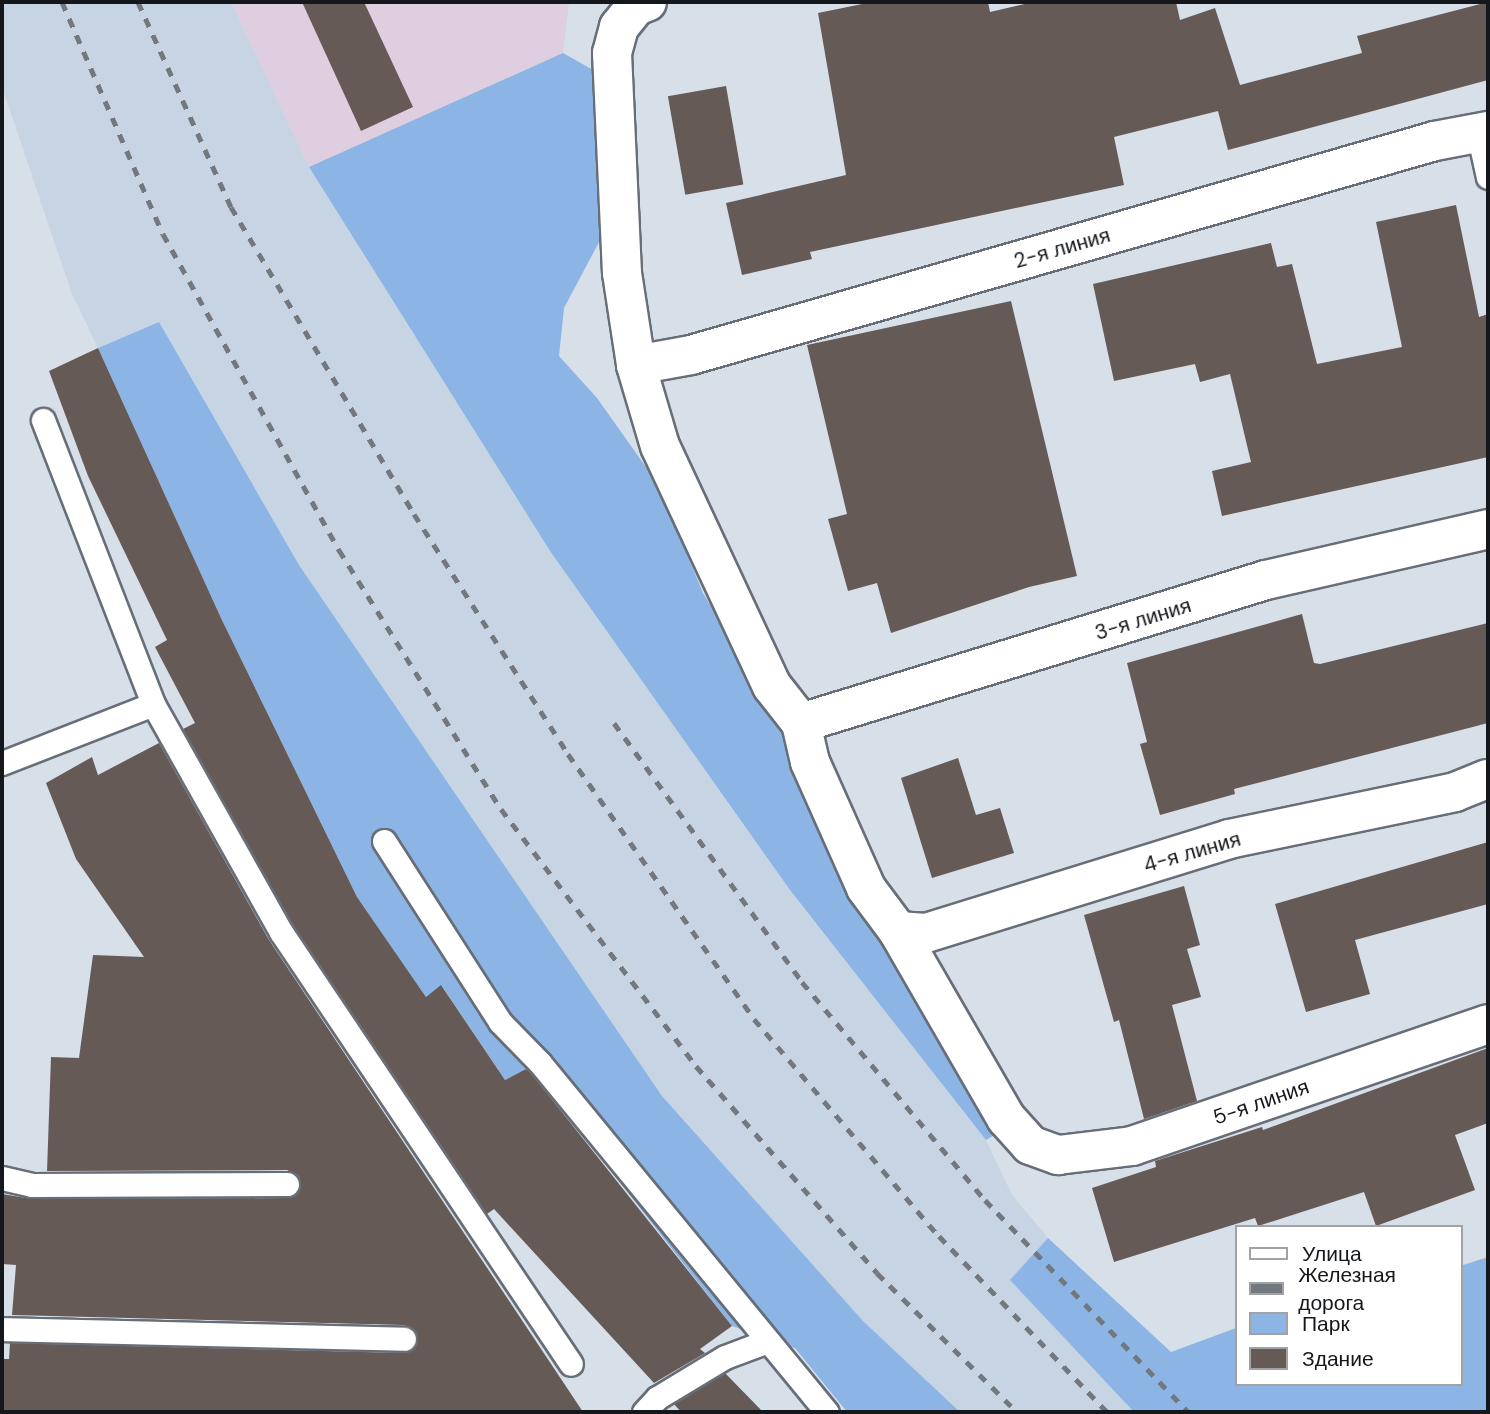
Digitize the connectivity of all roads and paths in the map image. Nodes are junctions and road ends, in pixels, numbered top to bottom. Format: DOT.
graph roads {
  1 [pos="647,2"];
  2 [pos="1483,132"];
  3 [pos="1488,177"];
  4 [pos="636,365"];
  5 [pos="43,420"];
  6 [pos="1488,528"];
  7 [pos="153,704"];
  8 [pos="801,723"];
  9 [pos="2,763"];
  10 [pos="1488,779"];
  11 [pos="384,841"];
  12 [pos="898,932"];
  13 [pos="1488,1024"];
  14 [pos="2,1178"];
  15 [pos="287,1184"];
  16 [pos="2,1329"];
  17 [pos="404,1339"];
  18 [pos="765,1342"];
  19 [pos="571,1364"];
  20 [pos="644,1412"];
  21 [pos="827,1412"];
  1 -- 4 [label="street"];
  2 -- 3 [label="lane"];
  2 -- 4 [label="street, 2-я линия"];
  4 -- 8 [label="street"];
  5 -- 7 [label="lane"];
  6 -- 8 [label="street, 3-я линия"];
  7 -- 9 [label="lane"];
  7 -- 19 [label="lane"];
  8 -- 12 [label="street"];
  10 -- 12 [label="street, 4-я линия"];
  11 -- 18 [label="lane"];
  12 -- 13 [label="street, 5-я линия"];
  14 -- 15 [label="lane"];
  16 -- 17 [label="lane"];
  18 -- 20 [label="lane"];
  18 -- 21 [label="lane"];
}
